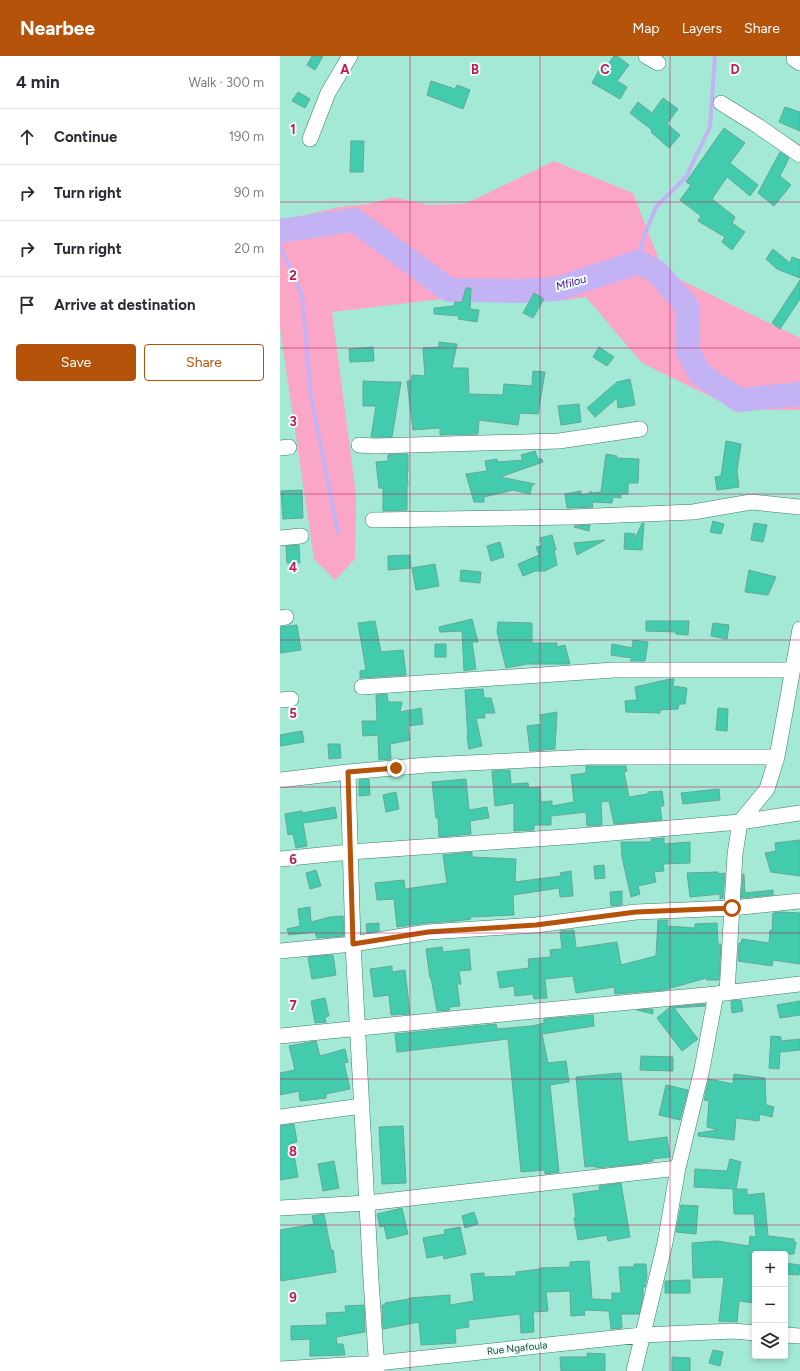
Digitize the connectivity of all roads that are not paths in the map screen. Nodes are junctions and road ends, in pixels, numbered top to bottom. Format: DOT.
graph roads {
  1 [pos="350,56"];
  2 [pos="721,103"];
  3 [pos="310,139"];
  4 [pos="800,155"];
  5 [pos="640,429"];
  6 [pos="359,445"];
  7 [pos="800,507"];
  8 [pos="372,520"];
  9 [pos="301,536"];
  10 [pos="280,538"];
  11 [pos="800,629"];
  12 [pos="792,670"];
  13 [pos="362,687"];
  14 [pos="777,758"];
  15 [pos="348,772"];
  16 [pos="280,780"];
  17 [pos="800,813"];
  18 [pos="740,822"];
  19 [pos="350,852"];
  20 [pos="280,859"];
  21 [pos="800,901"];
  22 [pos="732,908"];
  23 [pos="353,944"];
  24 [pos="280,951"];
  25 [pos="800,984"];
  26 [pos="722,994"];
  27 [pos="358,1029"];
  28 [pos="280,1036"];
  29 [pos="362,1106"];
  30 [pos="280,1117"];
  31 [pos="678,1168"];
  32 [pos="367,1203"];
  33 [pos="280,1208"];
  34 [pos="752,1332"];
  35 [pos="642,1335"];
  36 [pos="788,1335"];
  37 [pos="800,1336"];
  38 [pos="377,1367"];
  39 [pos="280,1369"];
  40 [pos="634,1371"];
  1 -- 3 [label="street"];
  2 -- 4 [label="street"];
  5 -- 6 [label="street"];
  7 -- 8 [label="street"];
  9 -- 10 [label="street"];
  11 -- 12 [label="street"];
  12 -- 13 [label="street"];
  12 -- 14 [label="street"];
  14 -- 15 [label="street"];
  14 -- 18 [label="street"];
  15 -- 16 [label="street"];
  15 -- 19 [label="street"];
  17 -- 18 [label="street"];
  18 -- 19 [label="street"];
  18 -- 22 [label="street"];
  19 -- 20 [label="street"];
  19 -- 23 [label="street"];
  21 -- 22 [label="street"];
  22 -- 23 [label="street"];
  22 -- 26 [label="street"];
  23 -- 24 [label="street"];
  23 -- 27 [label="street"];
  25 -- 26 [label="street"];
  26 -- 27 [label="street"];
  26 -- 31 [label="street"];
  27 -- 28 [label="street"];
  27 -- 29 [label="street"];
  29 -- 30 [label="street"];
  29 -- 32 [label="street"];
  31 -- 32 [label="street"];
  31 -- 35 [label="street"];
  32 -- 33 [label="street"];
  32 -- 38 [label="street"];
  34 -- 35 [label="street, Rue Ngafoula"];
  35 -- 38 [label="street, Rue Ngafoula"];
  35 -- 40 [label="street"];
  36 -- 37 [label="street"];
  38 -- 39 [label="street, Rue Ngafoula"];
}
